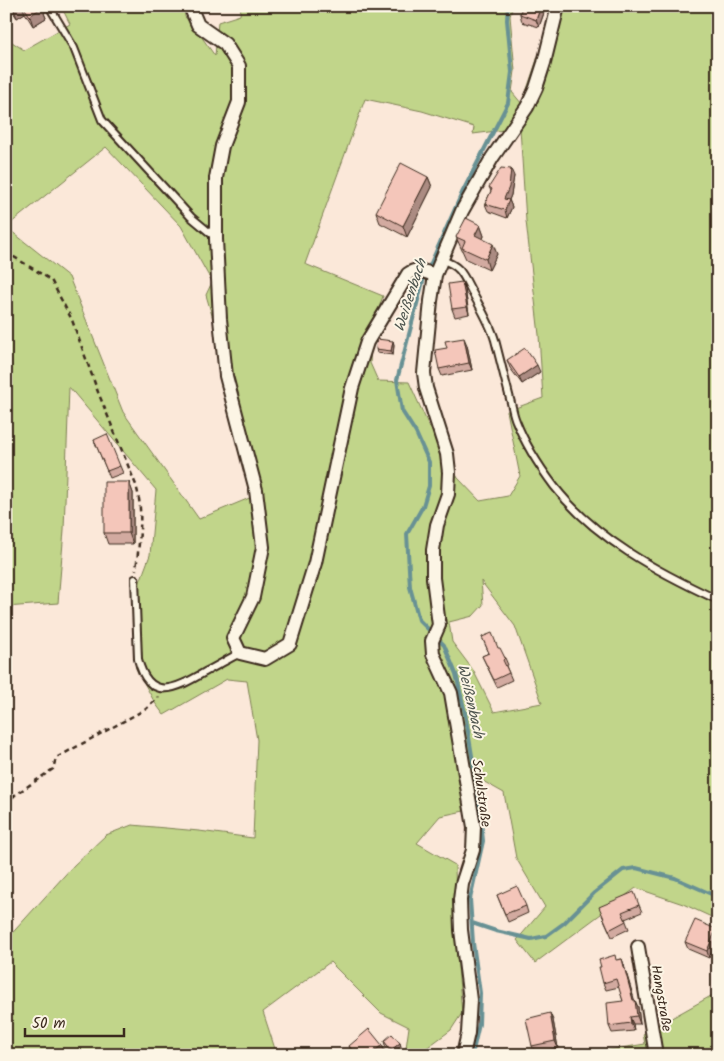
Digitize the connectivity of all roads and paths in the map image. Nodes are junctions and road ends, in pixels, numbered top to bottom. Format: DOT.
graph roads {
  1 [pos="49,6"];
  2 [pos="190,6"];
  3 [pos="558,6"];
  4 [pos="216,239"];
  5 [pos="6,252"];
  6 [pos="442,260"];
  7 [pos="433,274"];
  8 [pos="135,579"];
  9 [pos="718,600"];
  10 [pos="240,652"];
  11 [pos="167,689"];
  12 [pos="6,804"];
  13 [pos="638,947"];
  14 [pos="463,1055"];
  15 [pos="656,1055"];
  1 -- 4 [label="lane"];
  2 -- 4 [label="street"];
  3 -- 6 [label="street, Schulstraße"];
  4 -- 10 [label="street"];
  5 -- 8 [label="path"];
  6 -- 7 [label="street, Schulstraße"];
  6 -- 9 [label="lane"];
  7 -- 10 [label="street"];
  7 -- 14 [label="street, Schulstraße"];
  8 -- 11 [label="lane"];
  10 -- 11 [label="lane"];
  11 -- 12 [label="path"];
  13 -- 15 [label="street, Hangstraße"];
}
